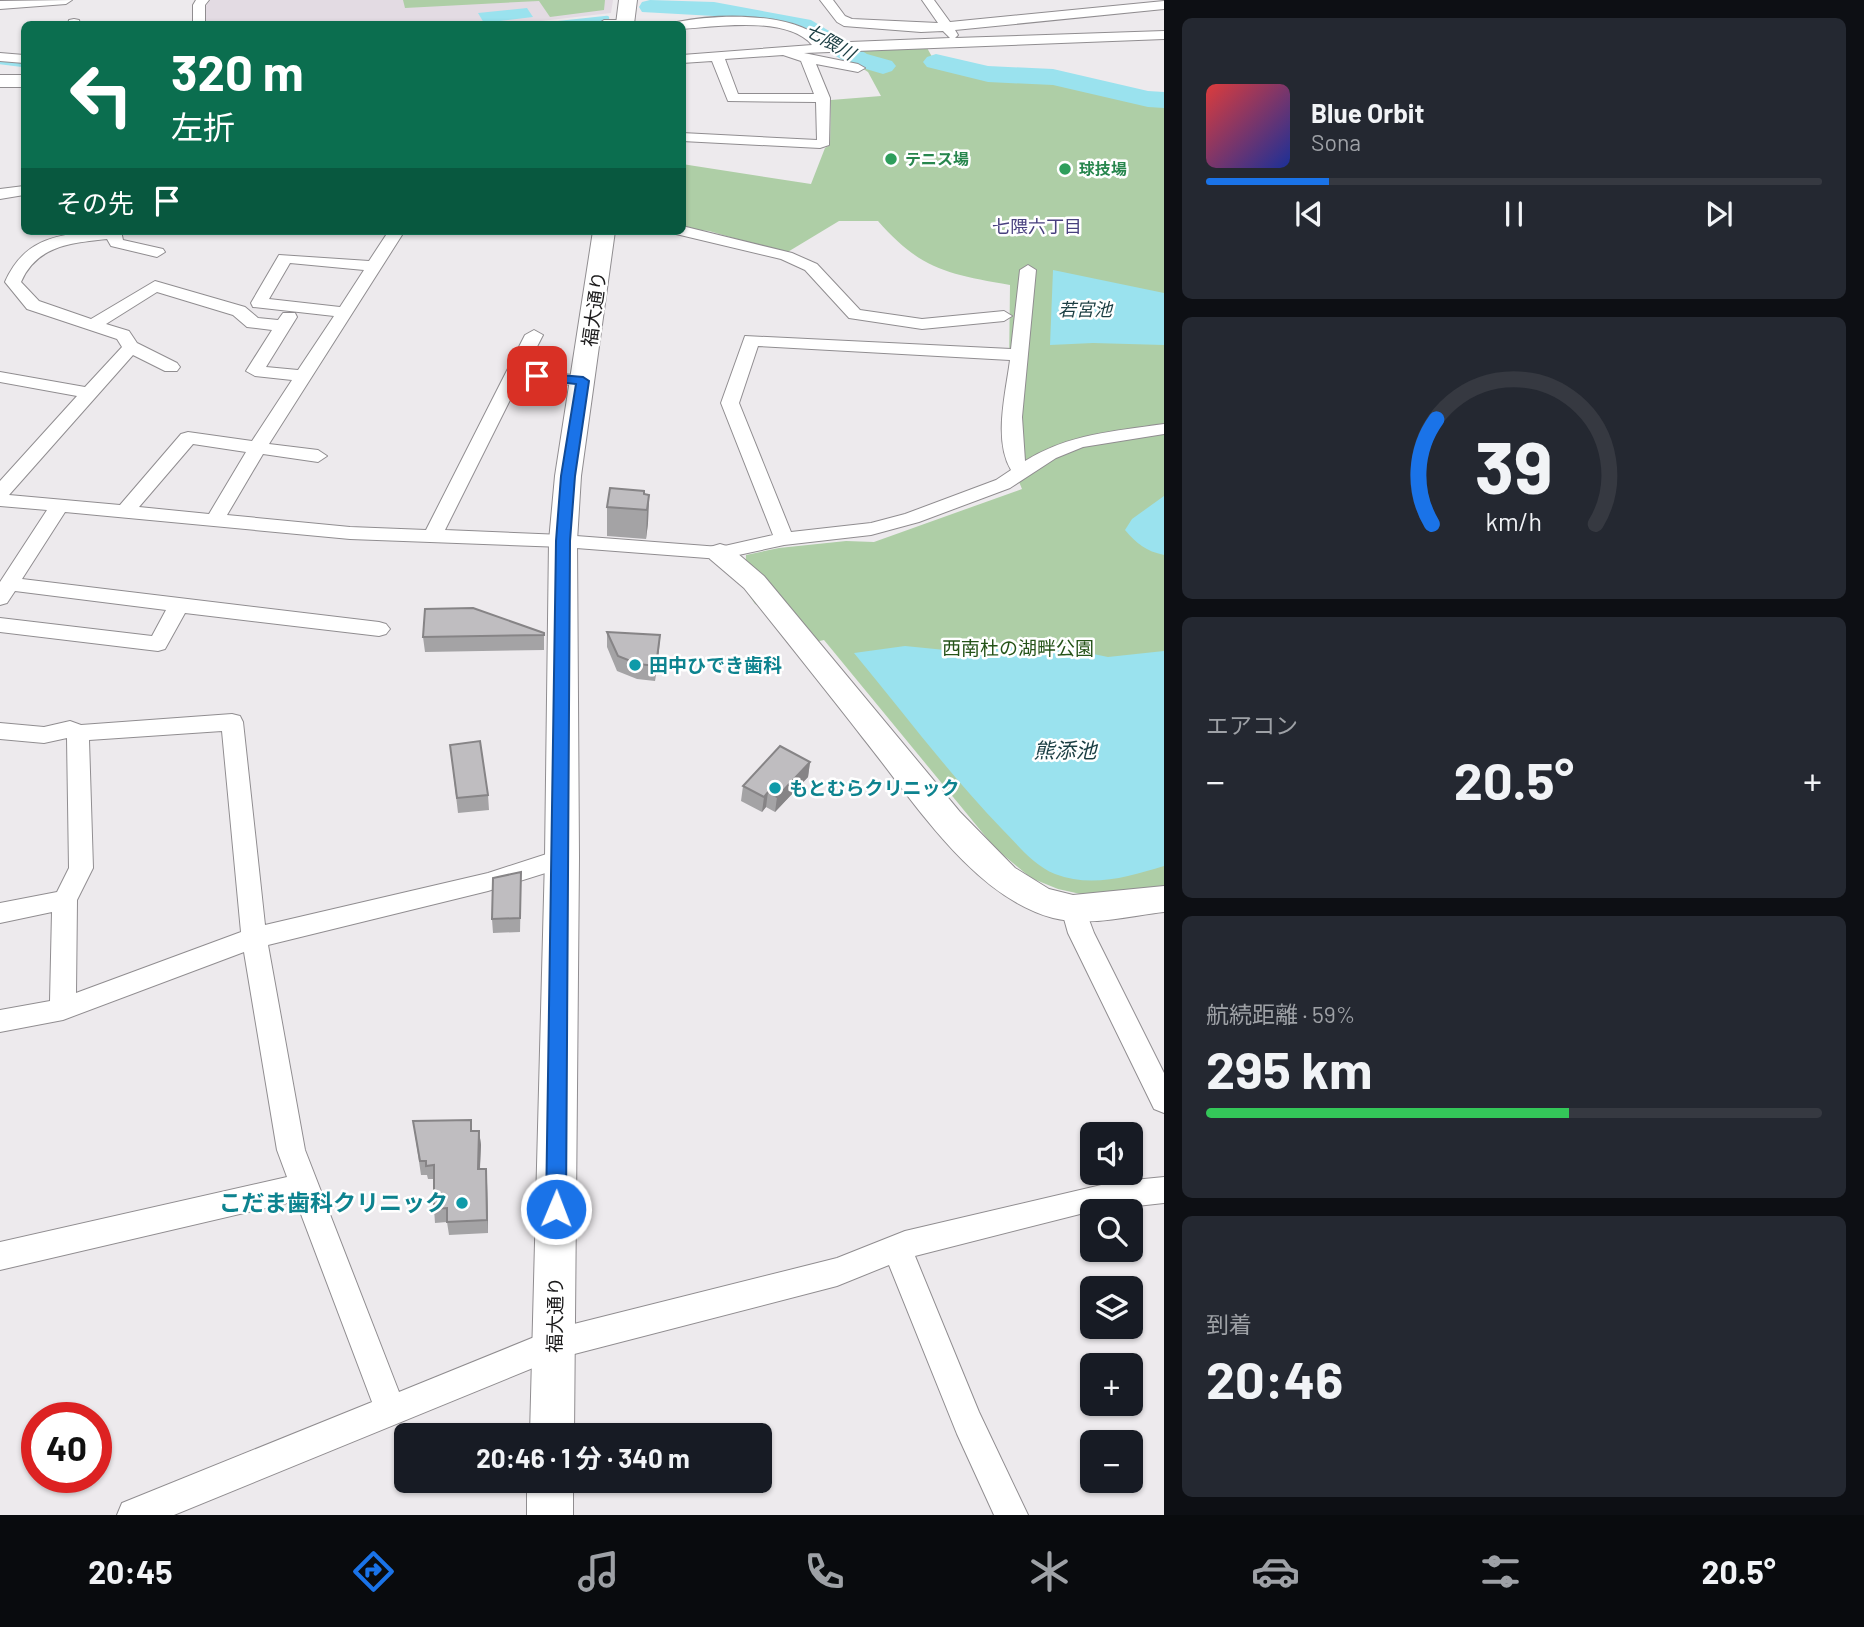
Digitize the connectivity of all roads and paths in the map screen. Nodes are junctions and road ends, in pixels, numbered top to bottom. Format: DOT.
graph roads {
  1 [pos="66,0"];
  2 [pos="203,0"];
  3 [pos="628,0"];
  4 [pos="826,0"];
  5 [pos="928,0"];
  6 [pos="0,5"];
  7 [pos="1164,5"];
  8 [pos="199,21"];
  9 [pos="625,21"];
  10 [pos="686,24"];
  11 [pos="945,25"];
  12 [pos="1164,35"];
  13 [pos="958,42"];
  14 [pos="824,47"];
  15 [pos="787,50"];
  16 [pos="717,56"];
  17 [pos="0,57"];
  18 [pos="807,58"];
  19 [pos="686,59"];
  20 [pos="21,60"];
  21 [pos="858,68"];
  22 [pos="0,81"];
  23 [pos="21,81"];
  24 [pos="823,98"];
  25 [pos="686,136"];
  26 [pos="21,191"];
  27 [pos="0,194"];
  28 [pos="686,232"];
  29 [pos="95,235"];
  30 [pos="114,235"];
  31 [pos="394,235"];
  32 [pos="603,235"];
  33 [pos="157,252"];
  34 [pos="374,266"];
  35 [pos="1028,270"];
  36 [pos="7,277"];
  37 [pos="295,307"];
  38 [pos="344,312"];
  39 [pos="1004,316"];
  40 [pos="94,324"];
  41 [pos="283,326"];
  42 [pos="534,335"];
  43 [pos="131,347"];
  44 [pos="1019,355"];
  45 [pos="171,367"];
  46 [pos="514,374"];
  47 [pos="303,376"];
  48 [pos="0,377"];
  49 [pos="583,381"];
  50 [pos="89,393"];
  51 [pos="1164,429"];
  52 [pos="257,448"];
  53 [pos="318,456"];
  54 [pos="1022,472"];
  55 [pos="0,493"];
  56 [pos="0,500"];
  57 [pos="60,505"];
  58 [pos="125,512"];
  59 [pos="215,520"];
  60 [pos="432,537"];
  61 [pos="784,540"];
  62 [pos="563,541"];
  63 [pos="720,553"];
  64 [pos="5,591"];
  65 [pos="179,605"];
  66 [pos="0,625"];
  67 [pos="379,629"];
  68 [pos="0,731"];
  69 [pos="78,733"];
  70 [pos="562,858"];
  71 [pos="1164,899"];
  72 [pos="65,900"];
  73 [pos="1073,908"];
  74 [pos="0,914"];
  75 [pos="254,938"];
  76 [pos="64,1009"];
  77 [pos="0,1021"];
  78 [pos="1164,1101"];
  79 [pos="304,1186"];
  80 [pos="1164,1189"];
  81 [pos="897,1248"];
  82 [pos="0,1256"];
  83 [pos="554,1344"];
  84 [pos="391,1412"];
  85 [pos="552,1423"];
  86 [pos="551,1493"];
  87 [pos="134,1515"];
  88 [pos="550,1515"];
  89 [pos="1011,1515"];
  1 -- 6 [label="street"];
  2 -- 8 [label="street"];
  3 -- 9 [label="street"];
  4 -- 11 [label="street"];
  5 -- 11 [label="street"];
  7 -- 11 [label="street"];
  10 -- 14 [label="street"];
  11 -- 13 [label="street"];
  12 -- 13 [label="street"];
  13 -- 14 [label="street"];
  14 -- 15 [label="street"];
  15 -- 16 [label="street"];
  15 -- 18 [label="street"];
  16 -- 19 [label="street"];
  16 -- 24 [label="street"];
  17 -- 20 [label="street"];
  18 -- 21 [label="street"];
  18 -- 24 [label="street"];
  22 -- 23 [label="street"];
  24 -- 25 [label="street"];
  26 -- 27 [label="street"];
  28 -- 39 [label="street"];
  29 -- 36 [label="street"];
  30 -- 33 [label="street"];
  31 -- 34 [label="street"];
  32 -- 49 [label="street, 福大通り"];
  34 -- 37 [label="street"];
  34 -- 38 [label="street"];
  35 -- 44 [label="street"];
  36 -- 40 [label="street"];
  37 -- 38 [label="street"];
  37 -- 41 [label="street"];
  38 -- 47 [label="street"];
  40 -- 41 [label="street"];
  40 -- 43 [label="street"];
  41 -- 47 [label="street"];
  42 -- 46 [label="street"];
  43 -- 45 [label="street"];
  43 -- 50 [label="street"];
  44 -- 54 [label="street"];
  44 -- 61 [label="street"];
  46 -- 49 [label="street"];
  46 -- 60 [label="street"];
  47 -- 52 [label="street"];
  48 -- 50 [label="street"];
  49 -- 62 [label="street, 福大通り"];
  50 -- 55 [label="street"];
  51 -- 54 [label="street"];
  52 -- 53 [label="street"];
  52 -- 58 [label="street"];
  52 -- 59 [label="street"];
  54 -- 61 [label="street"];
  56 -- 57 [label="street"];
  57 -- 58 [label="street"];
  57 -- 64 [label="street"];
  58 -- 59 [label="street"];
  59 -- 60 [label="street"];
  60 -- 62 [label="street"];
  61 -- 63 [label="street"];
  62 -- 63 [label="street"];
  62 -- 70 [label="street, 福大通り"];
  63 -- 73 [label="street"];
  64 -- 65 [label="street"];
  65 -- 66 [label="street"];
  65 -- 67 [label="street"];
  68 -- 69 [label="street"];
  69 -- 72 [label="street"];
  69 -- 75 [label="street"];
  70 -- 75 [label="street"];
  70 -- 83 [label="street, 福大通り"];
  71 -- 73 [label="street"];
  72 -- 74 [label="street"];
  72 -- 76 [label="street"];
  73 -- 78 [label="street"];
  75 -- 76 [label="street"];
  75 -- 79 [label="street"];
  76 -- 77 [label="street"];
  79 -- 82 [label="street"];
  79 -- 84 [label="street"];
  80 -- 81 [label="street"];
  81 -- 83 [label="street"];
  81 -- 89 [label="street"];
  83 -- 84 [label="street"];
  83 -- 85 [label="street, 福大通り"];
  84 -- 87 [label="street"];
  86 -- 88 [label="street"];
}
